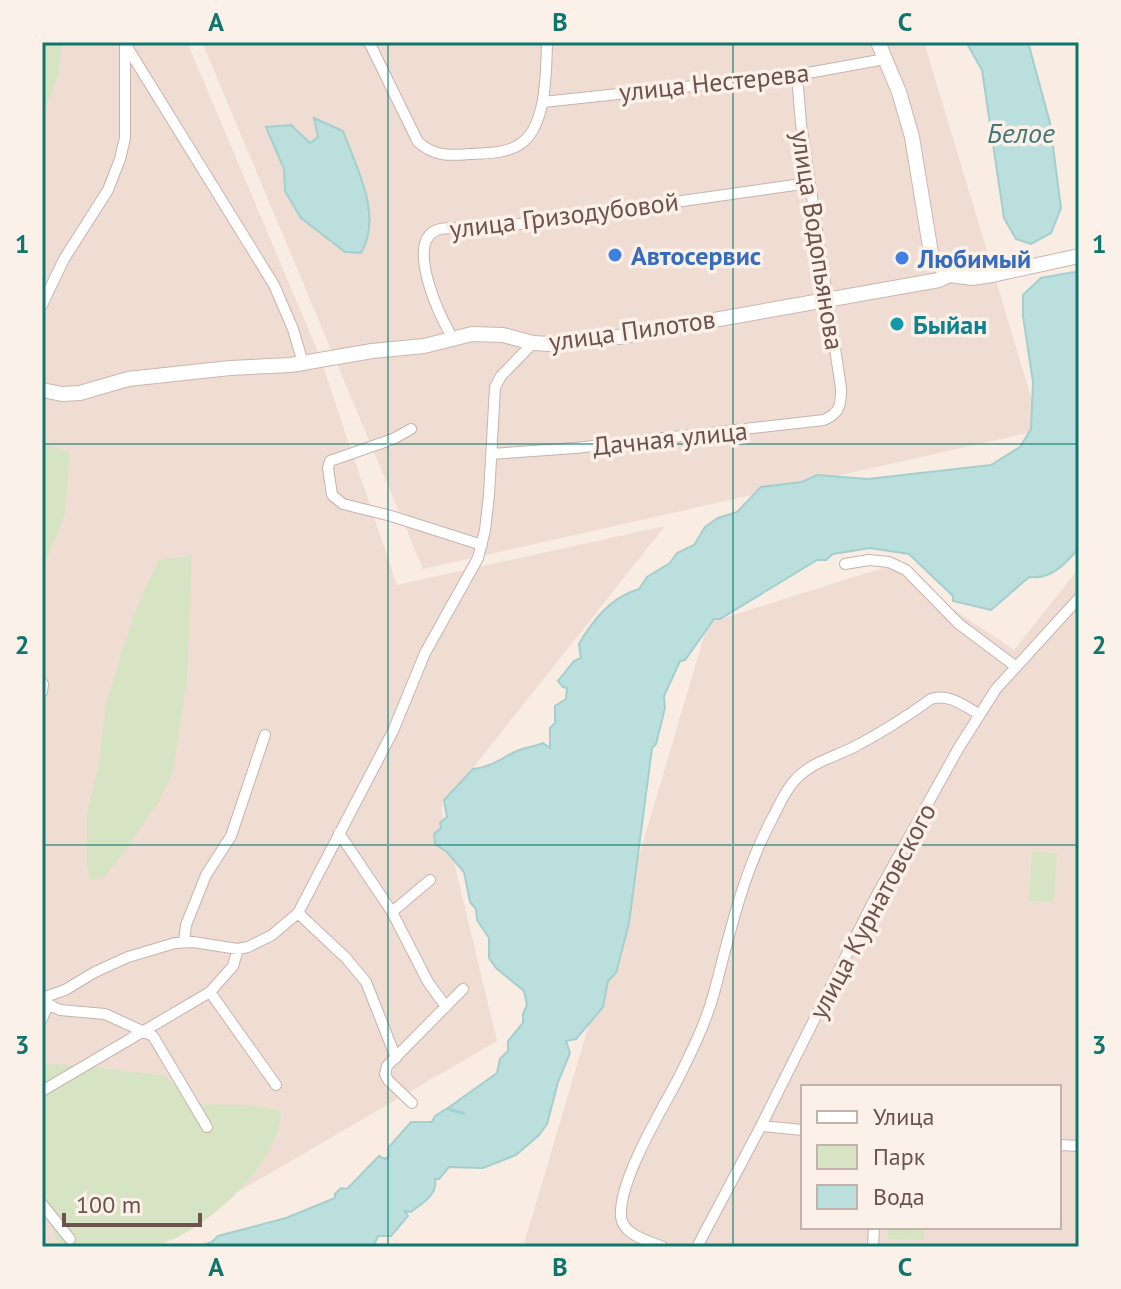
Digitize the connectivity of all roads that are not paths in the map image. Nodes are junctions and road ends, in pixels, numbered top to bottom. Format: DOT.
graph roads {
  1 [pos="369,42"];
  2 [pos="547,42"];
  3 [pos="878,42"];
  4 [pos="124,43"];
  5 [pos="885,59"];
  6 [pos="797,75"];
  7 [pos="543,102"];
  8 [pos="809,183"];
  9 [pos="1079,256"];
  10 [pos="950,275"];
  11 [pos="826,300"];
  12 [pos="42,305"];
  13 [pos="453,338"];
  14 [pos="533,343"];
  15 [pos="303,363"];
  16 [pos="42,390"];
  17 [pos="841,405"];
  18 [pos="411,429"];
  19 [pos="491,454"];
  20 [pos="482,545"];
  21 [pos="845,564"];
  22 [pos="1079,598"];
  23 [pos="1015,666"];
  24 [pos="979,714"];
  25 [pos="265,735"];
  26 [pos="339,833"];
  27 [pos="430,880"];
  28 [pos="392,912"];
  29 [pos="298,913"];
  30 [pos="184,942"];
  31 [pos="238,949"];
  32 [pos="463,989"];
  33 [pos="210,992"];
  34 [pos="44,1002"];
  35 [pos="446,1007"];
  36 [pos="42,1019"];
  37 [pos="145,1032"];
  38 [pos="396,1058"];
  39 [pos="276,1085"];
  40 [pos="42,1091"];
  41 [pos="412,1103"];
  42 [pos="761,1126"];
  43 [pos="207,1127"];
  44 [pos="801,1130"];
  45 [pos="42,1204"];
  46 [pos="70,1239"];
  47 [pos="663,1247"];
  48 [pos="697,1247"];
  1 -- 7 [label="street"];
  2 -- 7 [label="street"];
  3 -- 5 [label="street"];
  4 -- 12 [label="street"];
  4 -- 15 [label="street"];
  5 -- 6 [label="street, улица Нестерева"];
  5 -- 10 [label="street"];
  6 -- 7 [label="street, улица Нестерева"];
  6 -- 8 [label="street, улица Водопьянова"];
  8 -- 11 [label="street, улица Водопьянова"];
  8 -- 13 [label="street, улица Гризодубовой"];
  9 -- 10 [label="street, улица Пилотов"];
  10 -- 11 [label="street, улица Пилотов"];
  11 -- 14 [label="street, улица Пилотов"];
  11 -- 17 [label="street, улица Водопьянова"];
  13 -- 14 [label="street, улица Пилотов"];
  13 -- 15 [label="street, улица Пилотов"];
  14 -- 19 [label="street"];
  15 -- 16 [label="street, улица Пилотов"];
  17 -- 19 [label="street, Дачная улица"];
  18 -- 20 [label="street"];
  19 -- 20 [label="street"];
  20 -- 26 [label="street"];
  21 -- 23 [label="street"];
  22 -- 23 [label="street, улица Курнатовского"];
  23 -- 24 [label="street, улица Курнатовского"];
  24 -- 42 [label="street, улица Курнатовского"];
  24 -- 47 [label="street"];
  25 -- 30 [label="street"];
  26 -- 28 [label="street"];
  26 -- 29 [label="street"];
  27 -- 28 [label="street"];
  28 -- 35 [label="street"];
  29 -- 31 [label="street"];
  29 -- 38 [label="street"];
  30 -- 31 [label="street"];
  30 -- 34 [label="street"];
  31 -- 33 [label="street"];
  32 -- 35 [label="street"];
  33 -- 37 [label="street"];
  33 -- 39 [label="street"];
  34 -- 36 [label="street"];
  34 -- 37 [label="street"];
  35 -- 38 [label="street"];
  37 -- 40 [label="street"];
  37 -- 43 [label="street"];
  38 -- 41 [label="street"];
  42 -- 44 [label="street"];
  42 -- 48 [label="street, улица Курнатовского"];
  45 -- 46 [label="street"];
}
